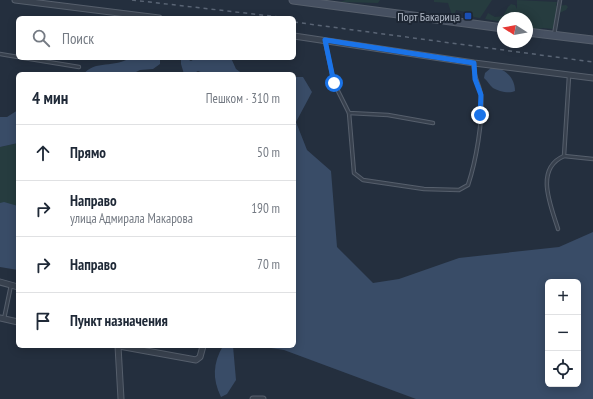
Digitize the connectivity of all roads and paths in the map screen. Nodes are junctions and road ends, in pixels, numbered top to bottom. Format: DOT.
graph roads {
  1 [pos="15,0"];
  2 [pos="293,0"];
  3 [pos="560,0"];
  4 [pos="339,3"];
  5 [pos="143,16"];
  6 [pos="497,27"];
  7 [pos="533,33"];
  8 [pos="554,35"];
  9 [pos="296,36"];
  10 [pos="325,40"];
  11 [pos="593,40"];
  12 [pos="0,54"];
  13 [pos="16,57"];
  14 [pos="36,60"];
  15 [pos="474,63"];
  16 [pos="80,67"];
  17 [pos="569,75"];
  18 [pos="593,78"];
  19 [pos="349,113"];
  20 [pos="433,123"];
  21 [pos="564,156"];
  22 [pos="593,159"];
  23 [pos="558,229"];
  24 [pos="0,282"];
  25 [pos="11,285"];
  26 [pos="16,286"];
  27 [pos="2,318"];
  28 [pos="16,322"];
  29 [pos="119,348"];
  30 [pos="130,348"];
  31 [pos="203,348"];
  32 [pos="121,399"];
  33 [pos="253,399"];
  34 [pos="263,399"];
  1 -- 5 [label="street"];
  2 -- 4 [label="main road"];
  3 -- 8 [label="lane"];
  4 -- 6 [label="main road"];
  7 -- 8 [label="main road"];
  8 -- 11 [label="main road"];
  9 -- 10 [label="street"];
  10 -- 15 [label="street"];
  10 -- 19 [label="lane"];
  12 -- 13 [label="lane"];
  14 -- 16 [label="lane"];
  15 -- 17 [label="street"];
  15 -- 19 [label="lane"];
  17 -- 18 [label="street"];
  17 -- 21 [label="lane"];
  19 -- 20 [label="lane"];
  21 -- 22 [label="lane"];
  21 -- 23 [label="lane"];
  24 -- 25 [label="street"];
  25 -- 26 [label="street"];
  25 -- 27 [label="lane"];
  27 -- 28 [label="street"];
  29 -- 32 [label="street"];
  30 -- 31 [label="street"];
  33 -- 34 [label="street"];
}
